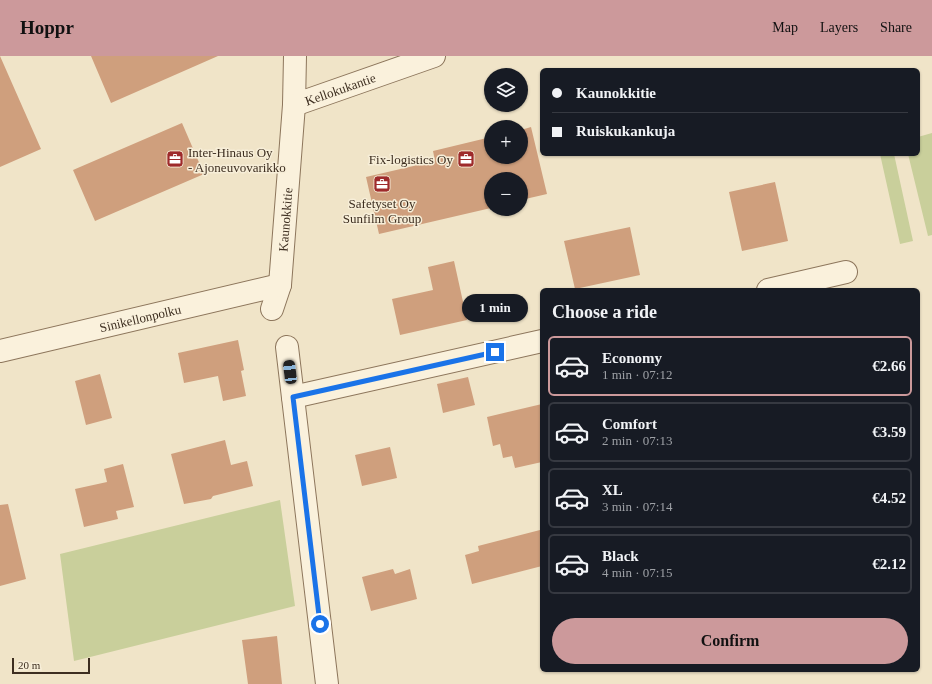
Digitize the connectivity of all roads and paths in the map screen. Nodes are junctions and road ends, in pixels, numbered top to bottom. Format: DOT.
graph roads {
  1 [pos="295,56"];
  2 [pos="434,56"];
  3 [pos="294,105"];
  4 [pos="846,272"];
  5 [pos="280,285"];
  6 [pos="777,288"];
  7 [pos="272,309"];
  8 [pos="540,341"];
  9 [pos="287,347"];
  10 [pos="0,351"];
  11 [pos="293,397"];
  12 [pos="327,684"];
  1 -- 3 [label="street, Kellokukantie"];
  2 -- 3 [label="street, Kellokukantie"];
  3 -- 5 [label="street, Kaunokkitie"];
  4 -- 6 [label="street"];
  5 -- 7 [label="street, Kaunokkitie"];
  5 -- 10 [label="street, Sinikellonpolku"];
  8 -- 11 [label="street"];
  9 -- 11 [label="street"];
  11 -- 12 [label="street"];
}
